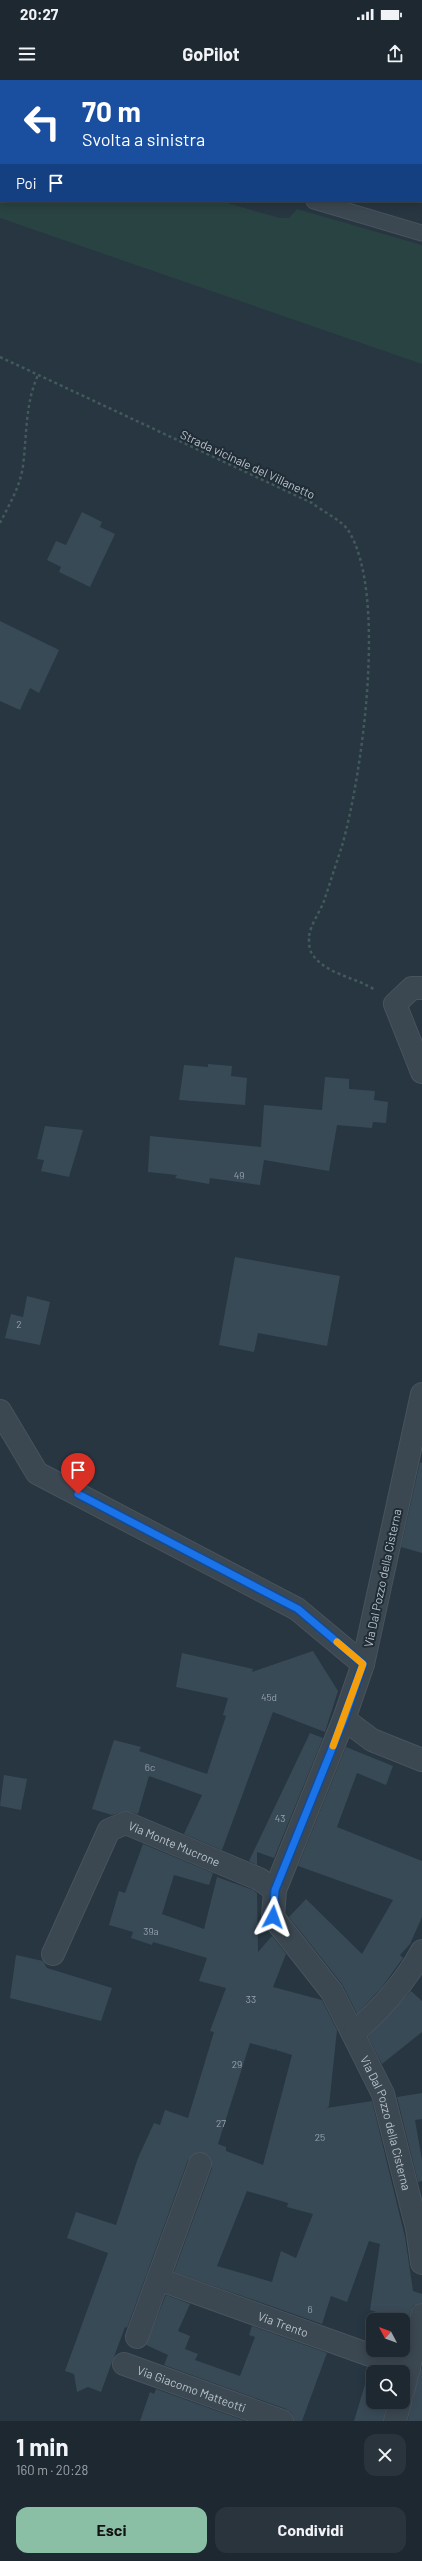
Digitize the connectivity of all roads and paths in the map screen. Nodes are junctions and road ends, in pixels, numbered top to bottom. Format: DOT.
graph roads {
  1 [pos="317,202"];
  2 [pos="422,233"];
  3 [pos="0,357"];
  4 [pos="38,375"];
  5 [pos="0,523"];
  6 [pos="422,988"];
  7 [pos="395,1004"];
  8 [pos="422,1072"];
  9 [pos="422,1394"];
  10 [pos="0,1411"];
  11 [pos="363,1664"];
  12 [pos="344,1719"];
  13 [pos="422,1760"];
  14 [pos="275,1890"];
  15 [pos="422,1951"];
  16 [pos="53,1954"];
  17 [pos="354,2033"];
  18 [pos="200,2164"];
  19 [pos="419,2227"];
  20 [pos="422,2263"];
  21 [pos="158,2280"];
  22 [pos="422,2315"];
  23 [pos="137,2337"];
  24 [pos="124,2364"];
  25 [pos="398,2365"];
  26 [pos="410,2365"];
  27 [pos="398,2409"];
  28 [pos="282,2421"];
  29 [pos="395,2421"];
  1 -- 2 [label="lane"];
  3 -- 4 [label="path, Strada vicinale del Villanetto"];
  4 -- 5 [label="path"];
  4 -- 7 [label="path, Strada vicinale del Villanetto"];
  6 -- 7 [label="street"];
  7 -- 8 [label="street"];
  9 -- 11 [label="street, Via Dal Pozzo della Cisterna"];
  10 -- 11 [label="street"];
  11 -- 12 [label="street, Via Dal Pozzo della Cisterna"];
  12 -- 13 [label="street"];
  12 -- 14 [label="street, Via Dal Pozzo della Cisterna"];
  14 -- 16 [label="street, Via Monte Mucrone"];
  14 -- 17 [label="street, Via Dal Pozzo della Cisterna"];
  15 -- 17 [label="street"];
  17 -- 19 [label="street, Via Dal Pozzo della Cisterna"];
  18 -- 21 [label="street"];
  19 -- 20 [label="street, Via Dal Pozzo della Cisterna"];
  21 -- 23 [label="street"];
  21 -- 25 [label="street, Via Trento"];
  22 -- 26 [label="street"];
  24 -- 28 [label="street, Via Giacomo Matteotti"];
  27 -- 29 [label="street"];
}
